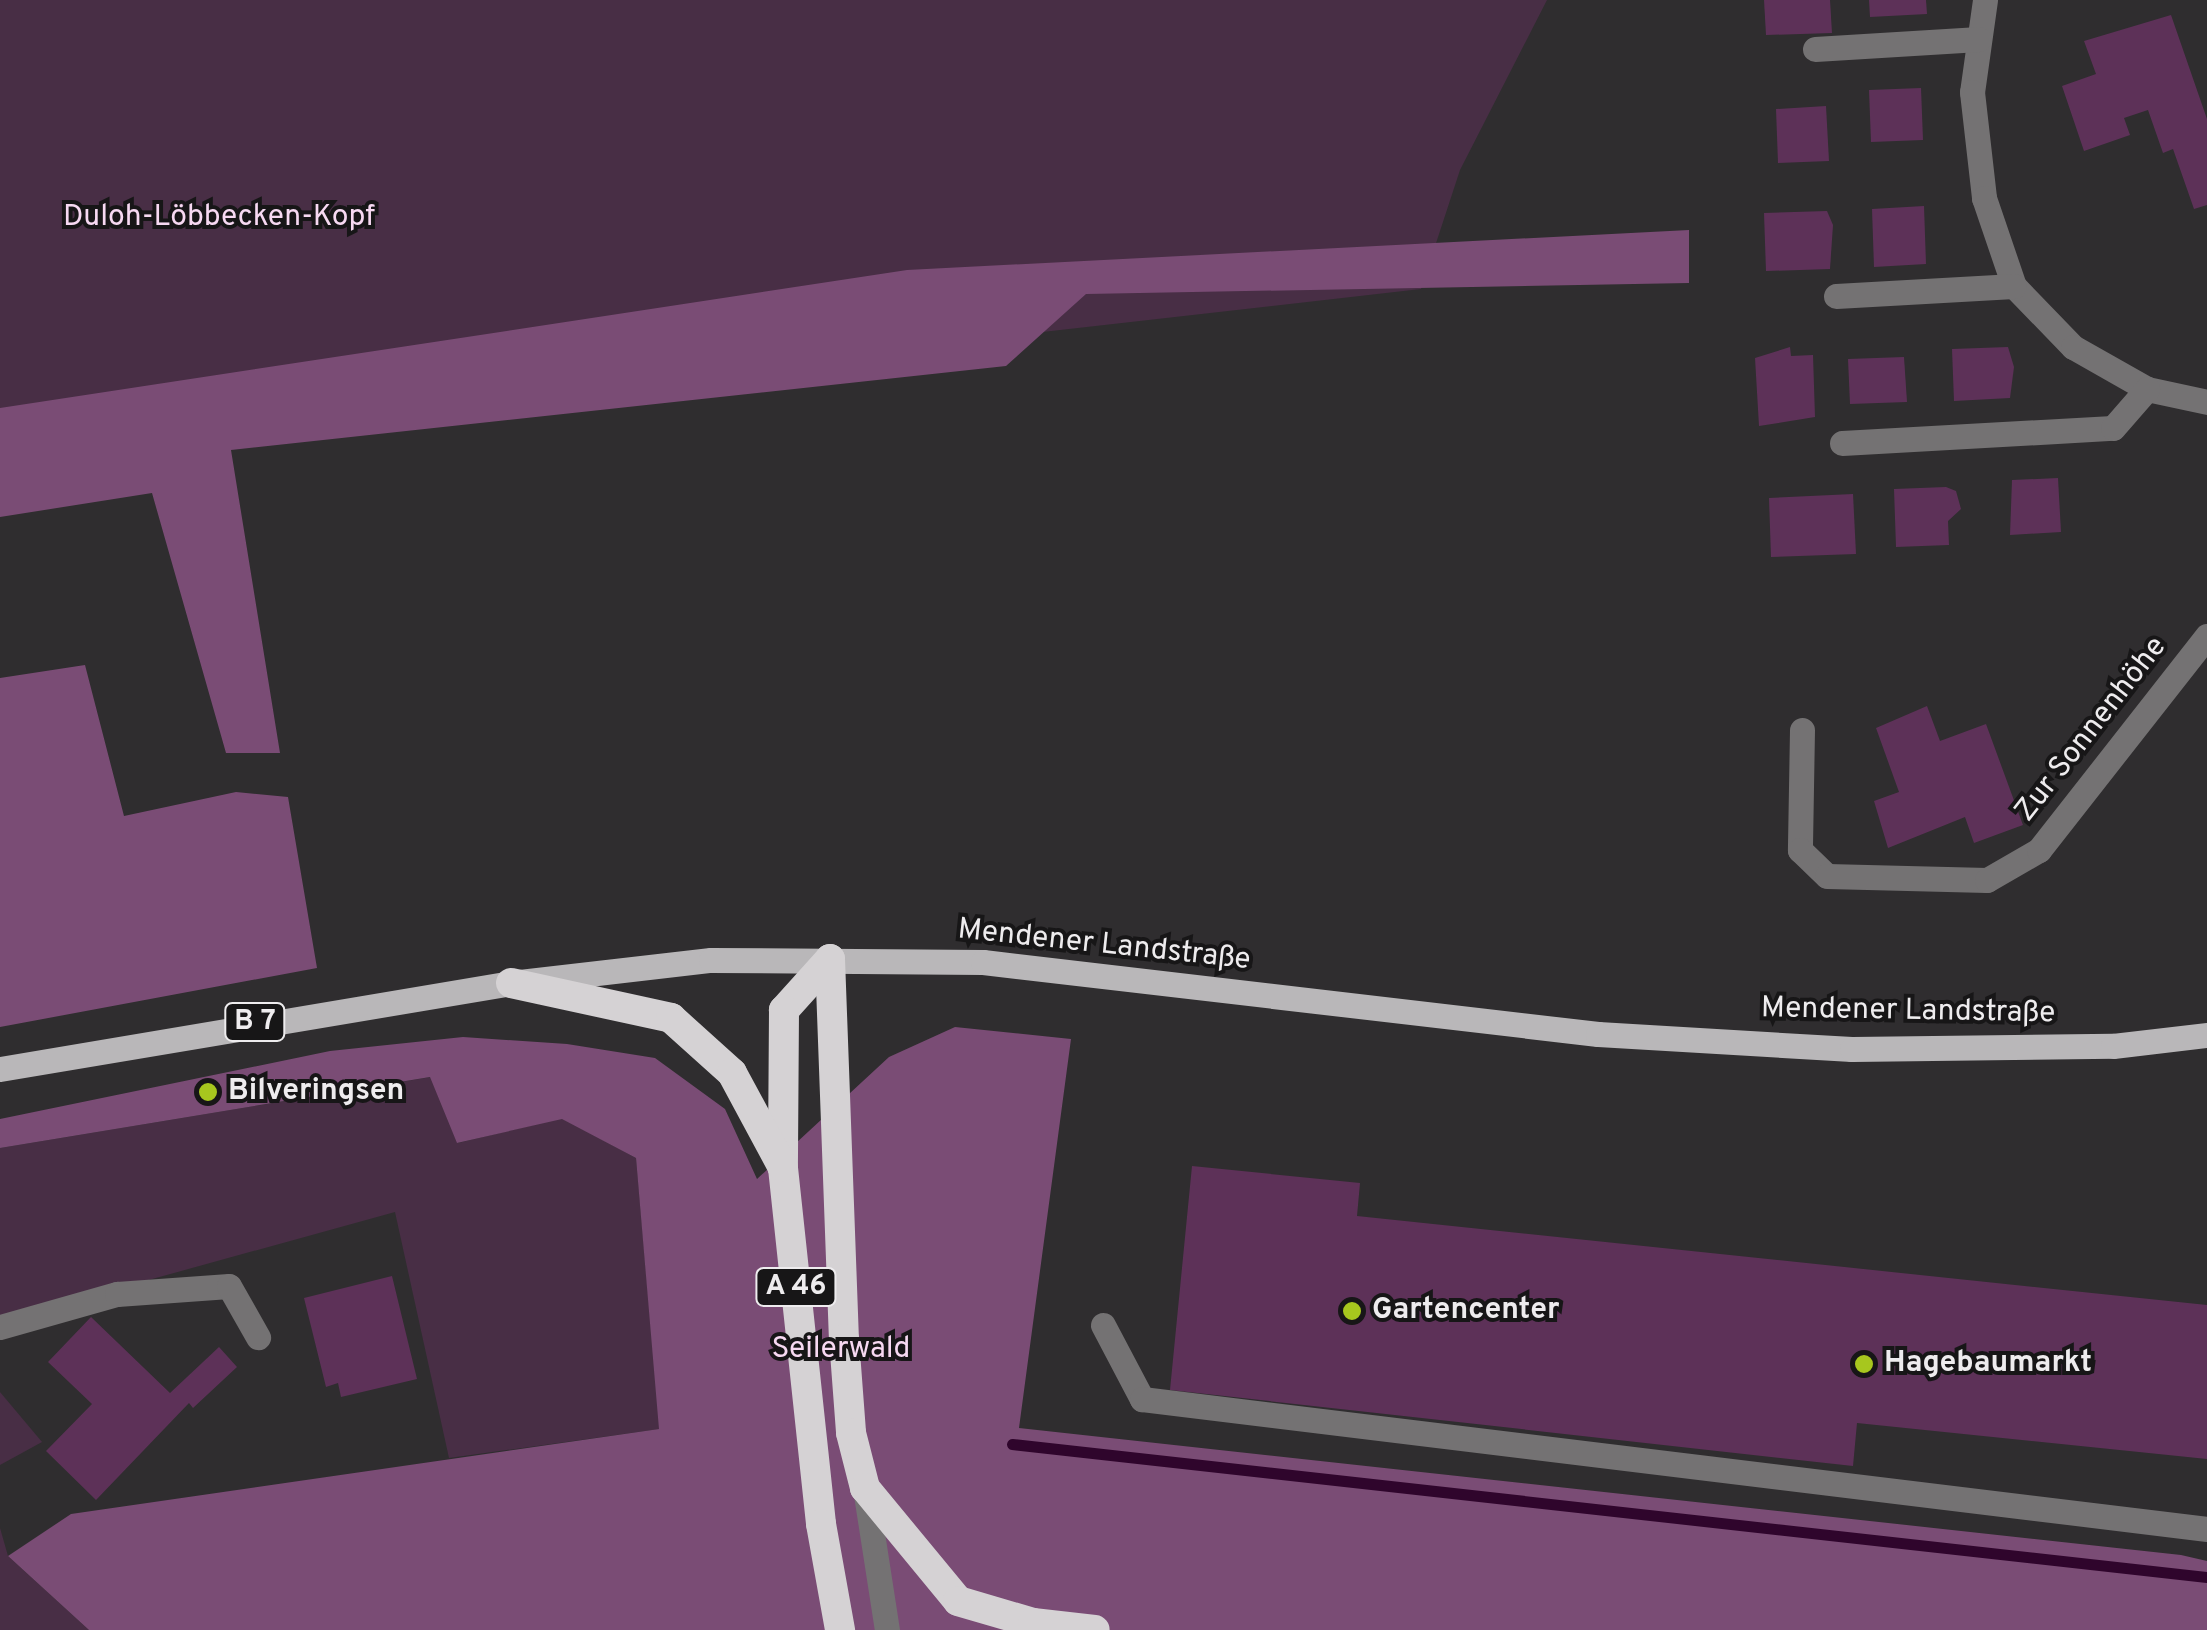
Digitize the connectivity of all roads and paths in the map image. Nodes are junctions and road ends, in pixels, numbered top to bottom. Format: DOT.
graph roads {
  1 [pos="1984,0"];
  2 [pos="1979,39"];
  3 [pos="1815,49"];
  4 [pos="2014,286"];
  5 [pos="1836,296"];
  6 [pos="2147,389"];
  7 [pos="2207,402"];
  8 [pos="1842,443"];
  9 [pos="2207,636"];
  10 [pos="1802,730"];
  11 [pos="830,960"];
  12 [pos="510,983"];
  13 [pos="2207,1035"];
  14 [pos="0,1069"];
  15 [pos="783,1168"];
  16 [pos="1103,1325"];
  17 [pos="0,1327"];
  18 [pos="258,1337"];
  19 [pos="865,1488"];
  20 [pos="2207,1528"];
  21 [pos="840,1630"];
  22 [pos="887,1630"];
  23 [pos="1095,1630"];
  1 -- 2 [label="street"];
  2 -- 3 [label="street"];
  2 -- 4 [label="street"];
  4 -- 5 [label="street"];
  4 -- 6 [label="street"];
  6 -- 7 [label="street"];
  6 -- 8 [label="street"];
  9 -- 10 [label="street, Zur Sonnenhöhe"];
  11 -- 12 [label="main road, Mendener Landstraße / B 7"];
  11 -- 13 [label="main road, Mendener Landstraße"];
  11 -- 15 [label="highway, A 46"];
  11 -- 19 [label="highway, A 46"];
  12 -- 14 [label="main road, Mendener Landstraße / B 7"];
  12 -- 15 [label="highway, A 46"];
  15 -- 21 [label="highway, A 46"];
  16 -- 20 [label="street"];
  17 -- 18 [label="street"];
  19 -- 22 [label="street"];
  19 -- 23 [label="highway, A 46"];
}
